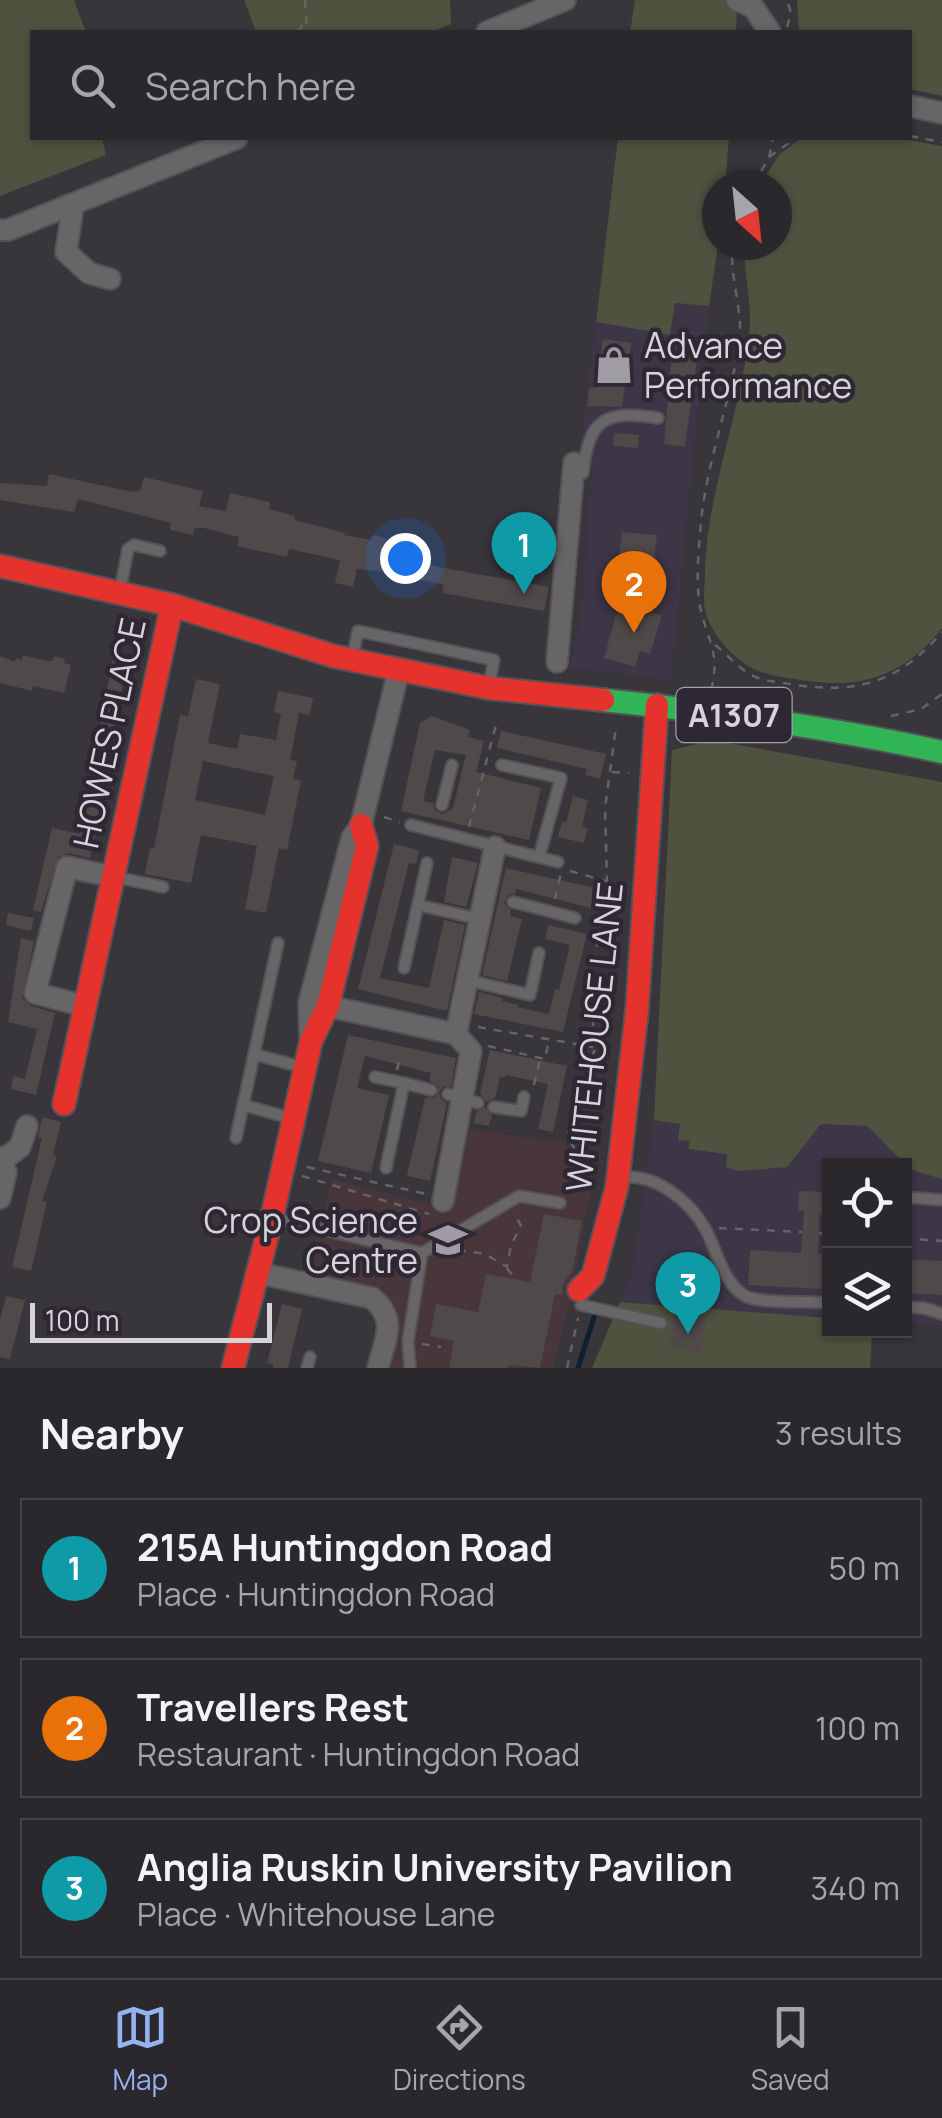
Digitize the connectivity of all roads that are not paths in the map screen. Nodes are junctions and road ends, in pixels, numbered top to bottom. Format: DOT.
graph roads {
  1 [pos="565,0"];
  2 [pos="737,0"];
  3 [pos="493,30"];
  4 [pos="769,30"];
  5 [pos="912,106"];
  6 [pos="942,112"];
  7 [pos="233,140"];
  8 [pos="74,206"];
  9 [pos="0,230"];
  10 [pos="110,279"];
  11 [pos="658,418"];
  12 [pos="574,463"];
  13 [pos="160,550"];
  14 [pos="0,566"];
  15 [pos="120,592"];
  16 [pos="172,605"];
  17 [pos="352,660"];
  18 [pos="561,666"];
  19 [pos="400,669"];
  20 [pos="488,688"];
  21 [pos="657,705"];
  22 [pos="942,752"];
  23 [pos="452,765"];
  24 [pos="502,765"];
  25 [pos="442,805"];
  26 [pos="363,818"];
  27 [pos="411,825"];
  28 [pos="495,847"];
  29 [pos="540,857"];
  30 [pos="427,862"];
  31 [pos="558,862"];
  32 [pos="114,876"];
  33 [pos="163,887"];
  34 [pos="513,902"];
  35 [pos="418,904"];
  36 [pos="575,918"];
  37 [pos="479,919"];
  38 [pos="278,943"];
  39 [pos="539,954"];
  40 [pos="404,968"];
  41 [pos="466,980"];
  42 [pos="318,1004"];
  43 [pos="84,1006"];
  44 [pos="456,1034"];
  45 [pos="254,1054"];
  46 [pos="304,1068"];
  47 [pos="374,1077"];
  48 [pos="404,1083"];
  49 [pos="430,1090"];
  50 [pos="524,1097"];
  51 [pos="64,1104"];
  52 [pos="243,1105"];
  53 [pos="494,1106"];
  54 [pos="293,1118"];
  55 [pos="28,1126"];
  56 [pos="236,1138"];
  57 [pos="2,1158"];
  58 [pos="386,1168"];
  59 [pos="608,1179"];
  60 [pos="0,1198"];
  61 [pos="912,1198"];
  62 [pos="442,1200"];
  63 [pos="942,1200"];
  64 [pos="560,1204"];
  65 [pos="272,1217"];
  66 [pos="422,1253"];
  67 [pos="258,1272"];
  68 [pos="580,1298"];
  69 [pos="822,1302"];
  70 [pos="912,1307"];
  71 [pos="942,1314"];
  72 [pos="661,1323"];
  73 [pos="233,1368"];
  74 [pos="378,1368"];
  75 [pos="410,1368"];
  1 -- 3 [label="street"];
  2 -- 4 [label="street"];
  5 -- 6 [label="street"];
  7 -- 8 [label="street"];
  8 -- 9 [label="street"];
  8 -- 10 [label="street"];
  11 -- 18 [label="lane"];
  12 -- 18 [label="street"];
  13 -- 15 [label="lane"];
  14 -- 15 [label="street, A1307"];
  15 -- 16 [label="street, A1307"];
  16 -- 17 [label="street, A1307"];
  16 -- 32 [label="street, HOWES PLACE"];
  17 -- 19 [label="street, A1307"];
  17 -- 20 [label="lane"];
  19 -- 20 [label="street, A1307"];
  19 -- 26 [label="street"];
  20 -- 21 [label="street, A1307"];
  21 -- 22 [label="street, A1307"];
  21 -- 59 [label="street, WHITEHOUSE LANE"];
  23 -- 25 [label="lane"];
  24 -- 29 [label="lane"];
  26 -- 42 [label="street"];
  27 -- 28 [label="lane"];
  28 -- 29 [label="lane"];
  28 -- 37 [label="street"];
  29 -- 31 [label="lane"];
  30 -- 35 [label="lane"];
  32 -- 33 [label="lane"];
  32 -- 43 [label="street, HOWES PLACE"];
  32 -- 43 [label="street, HOWES PLACE"];
  34 -- 36 [label="lane"];
  35 -- 37 [label="lane"];
  35 -- 40 [label="lane"];
  37 -- 41 [label="street"];
  38 -- 45 [label="lane"];
  39 -- 41 [label="lane"];
  41 -- 44 [label="street"];
  42 -- 44 [label="street"];
  42 -- 46 [label="street"];
  43 -- 51 [label="street, HOWES PLACE"];
  44 -- 62 [label="street"];
  45 -- 46 [label="lane"];
  45 -- 52 [label="lane"];
  46 -- 54 [label="street"];
  47 -- 48 [label="lane"];
  48 -- 49 [label="lane"];
  48 -- 58 [label="lane"];
  50 -- 53 [label="lane"];
  52 -- 54 [label="lane"];
  52 -- 56 [label="lane"];
  54 -- 65 [label="street"];
  55 -- 57 [label="street"];
  57 -- 60 [label="street"];
  59 -- 68 [label="street, WHITEHOUSE LANE"];
  59 -- 69 [label="lane"];
  61 -- 63 [label="lane"];
  64 -- 66 [label="lane"];
  65 -- 66 [label="lane"];
  65 -- 67 [label="street"];
  66 -- 75 [label="lane"];
  67 -- 73 [label="street"];
  67 -- 74 [label="street"];
  68 -- 72 [label="lane"];
  70 -- 71 [label="lane"];
}
